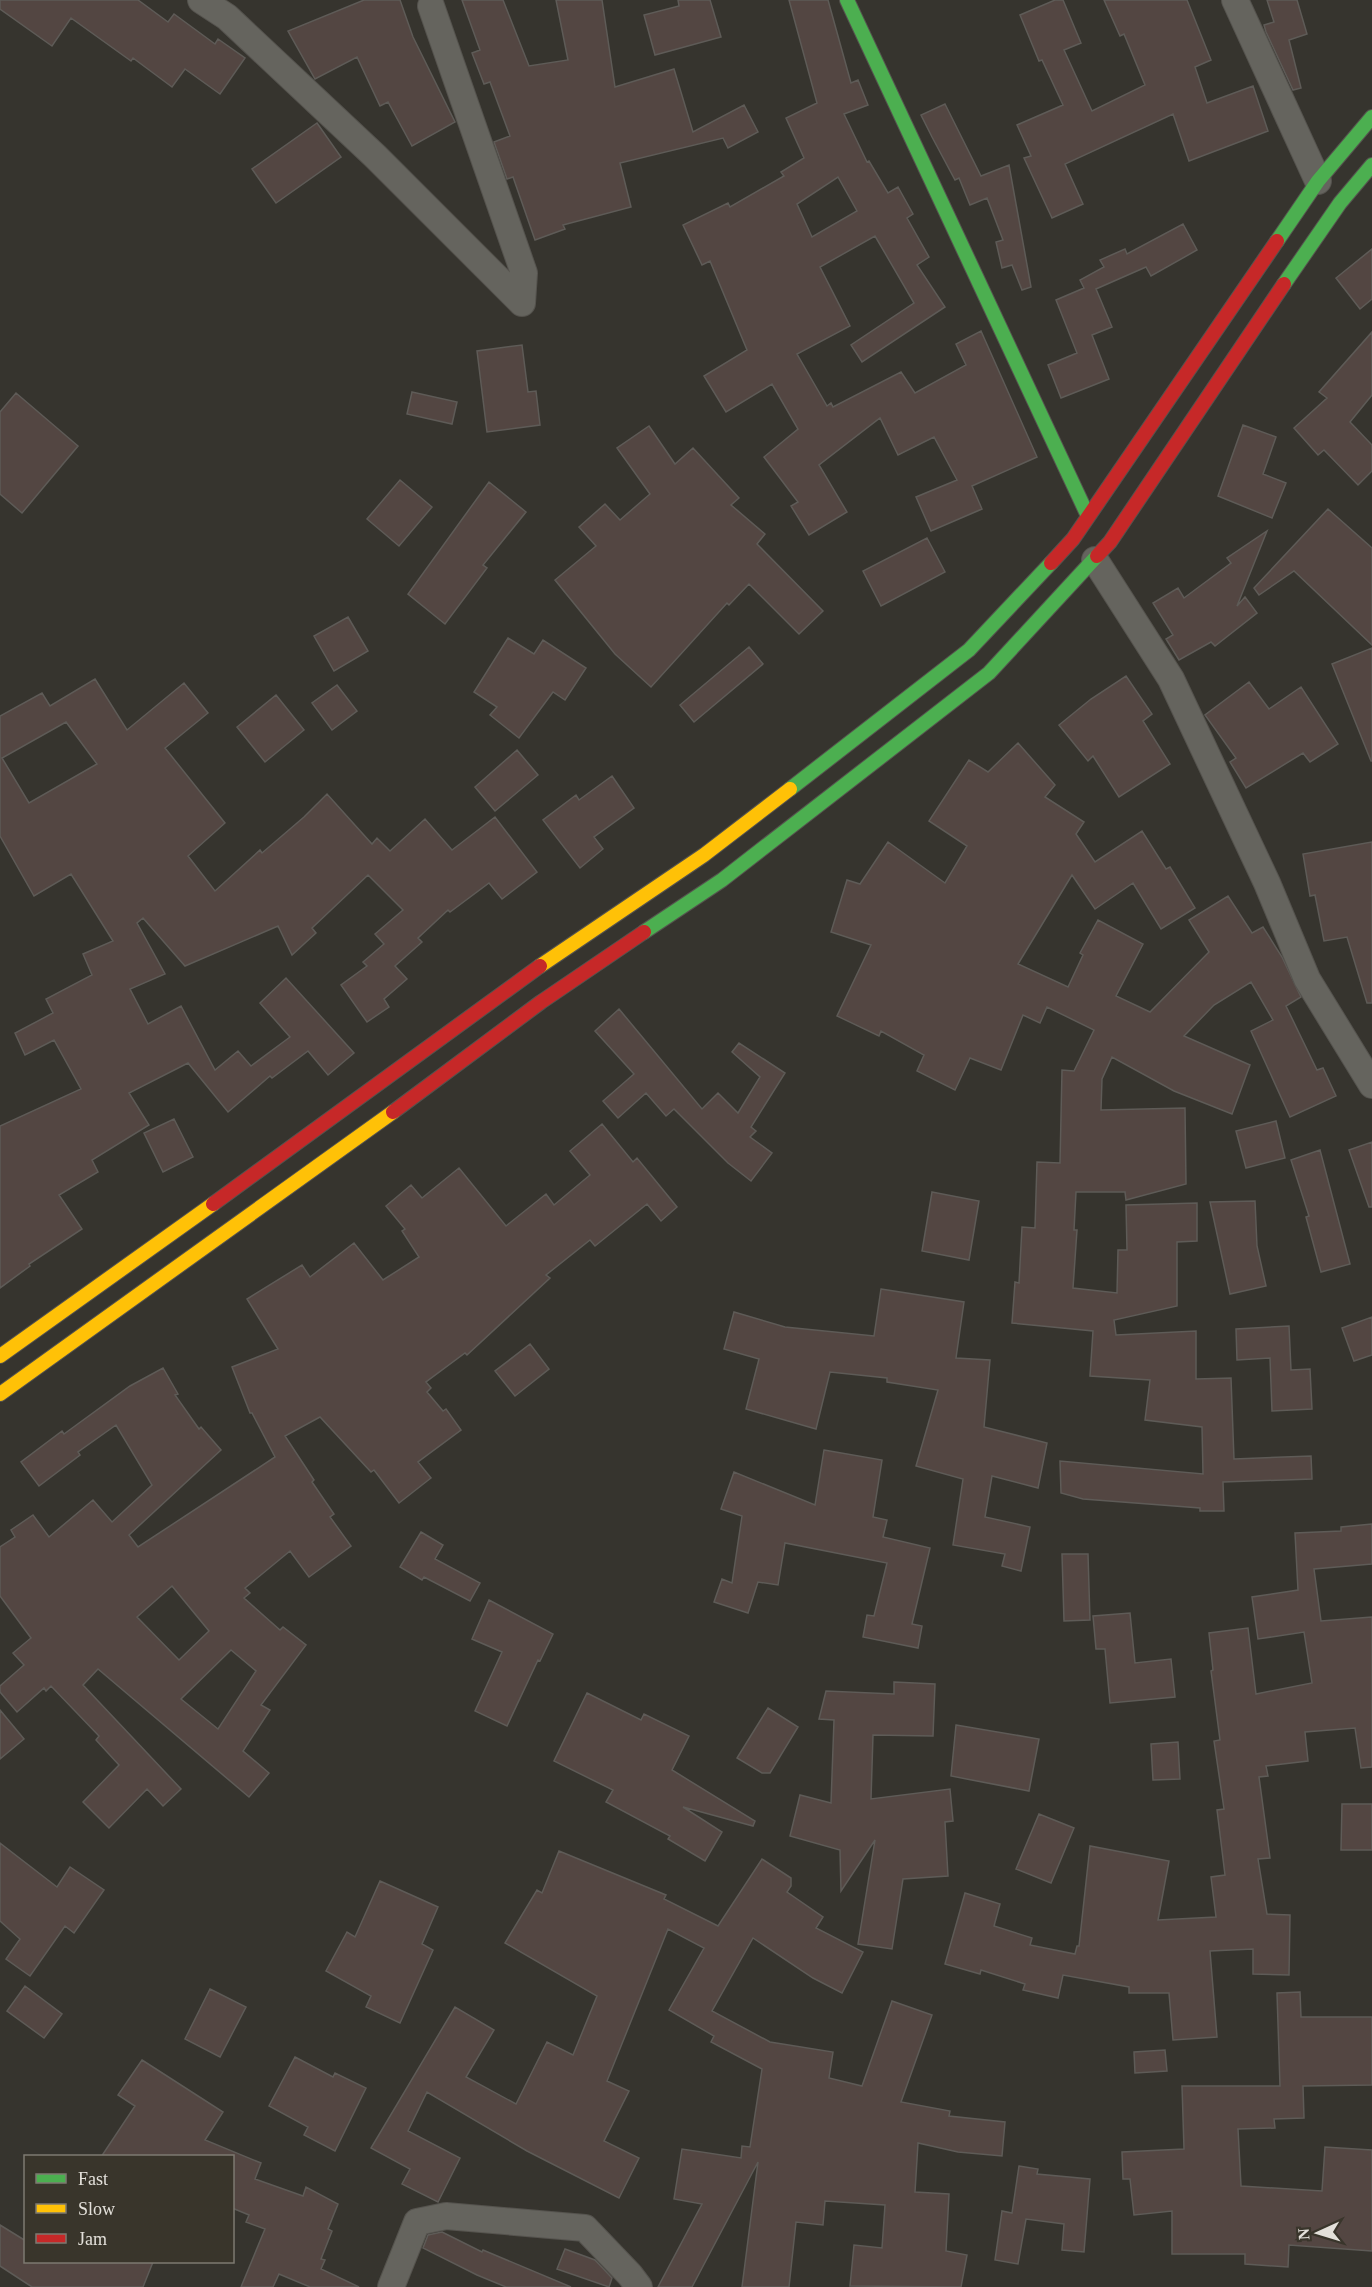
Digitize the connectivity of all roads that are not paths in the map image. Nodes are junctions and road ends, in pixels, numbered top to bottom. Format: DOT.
graph roads {
  1 [pos="201,0"];
  2 [pos="847,0"];
  3 [pos="1235,0"];
  4 [pos="431,6"];
  5 [pos="1372,117"];
  6 [pos="1372,165"];
  7 [pos="1318,181"];
  8 [pos="1088,516"];
  9 [pos="1095,560"];
  10 [pos="1372,1085"];
  11 [pos="0,1356"];
  12 [pos="0,1394"];
  13 [pos="392,2287"];
  14 [pos="639,2287"];
  1 -- 4 [label="street"];
  2 -- 8 [label="main road"];
  3 -- 7 [label="street"];
  5 -- 7 [label="main road"];
  6 -- 9 [label="main road"];
  7 -- 8 [label="main road"];
  8 -- 11 [label="main road"];
  9 -- 10 [label="street"];
  9 -- 12 [label="main road"];
  13 -- 14 [label="street"];
}
